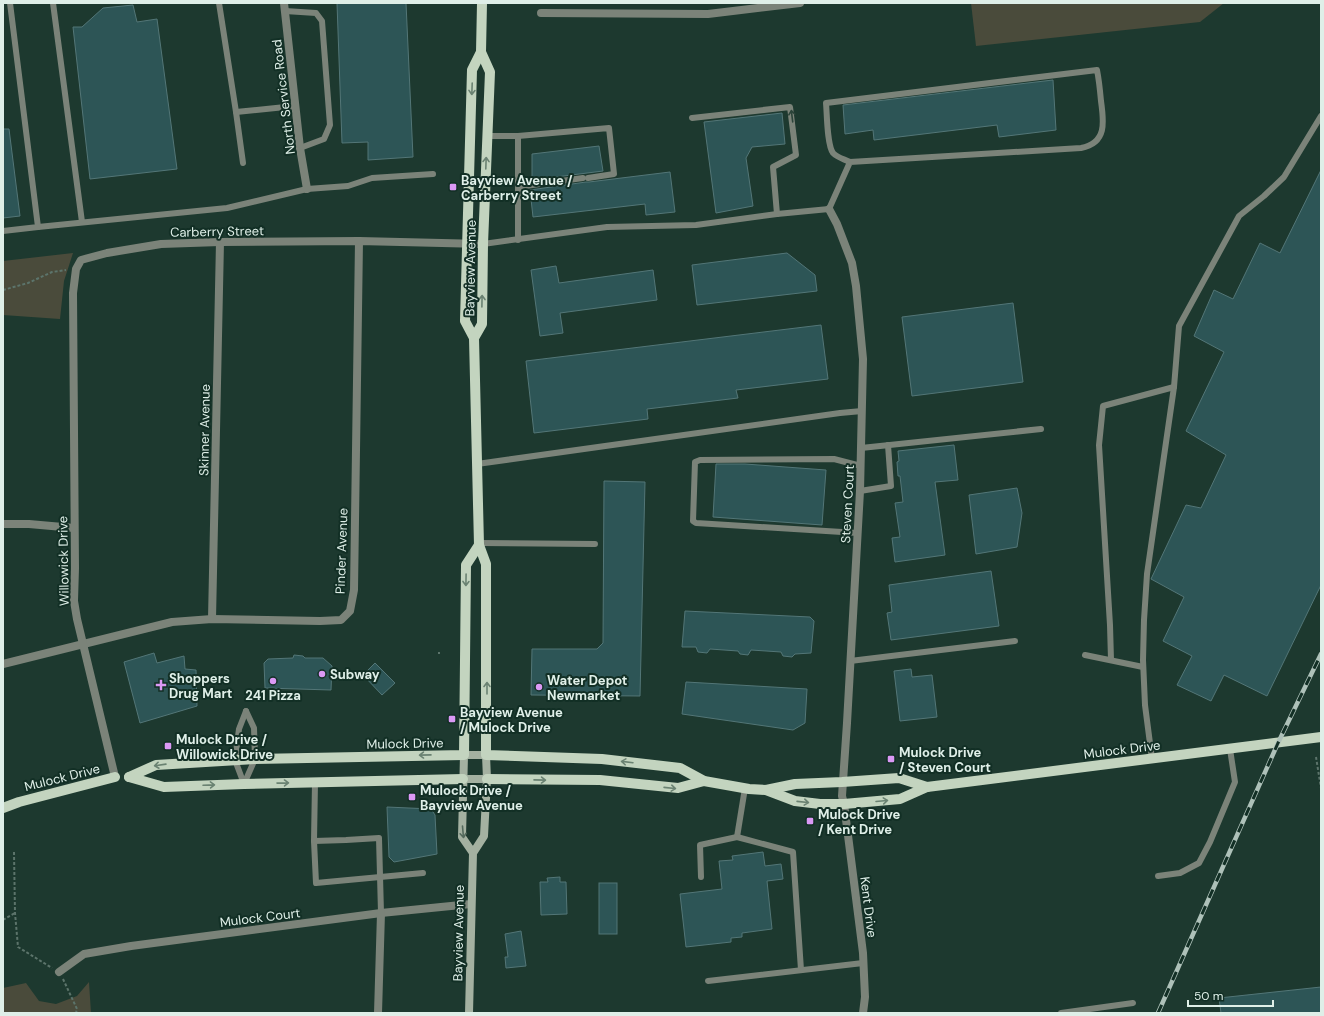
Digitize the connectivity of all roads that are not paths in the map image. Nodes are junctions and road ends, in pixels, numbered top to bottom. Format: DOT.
graph roads {
  1 [pos="10,3"];
  2 [pos="53,3"];
  3 [pos="219,3"];
  4 [pos="482,3"];
  5 [pos="800,3"];
  6 [pos="284,7"];
  7 [pos="541,13"];
  8 [pos="481,52"];
  9 [pos="296,106"];
  10 [pos="236,112"];
  11 [pos="1321,116"];
  12 [pos="692,118"];
  13 [pos="488,136"];
  14 [pos="518,136"];
  15 [pos="300,148"];
  16 [pos="243,162"];
  17 [pos="850,162"];
  18 [pos="433,174"];
  19 [pos="518,187"];
  20 [pos="307,189"];
  21 [pos="830,209"];
  22 [pos="778,214"];
  23 [pos="82,222"];
  24 [pos="38,227"];
  25 [pos="3,231"];
  26 [pos="518,240"];
  27 [pos="359,241"];
  28 [pos="220,242"];
  29 [pos="467,244"];
  30 [pos="484,244"];
  31 [pos="474,338"];
  32 [pos="1174,387"];
  33 [pos="73,388"];
  34 [pos="862,411"];
  35 [pos="1041,429"];
  36 [pos="888,445"];
  37 [pos="861,448"];
  38 [pos="477,464"];
  39 [pos="860,466"];
  40 [pos="860,491"];
  41 [pos="3,524"];
  42 [pos="74,528"];
  43 [pos="858,533"];
  44 [pos="479,544"];
  45 [pos="595,544"];
  46 [pos="212,619"];
  47 [pos="1015,641"];
  48 [pos="82,644"];
  49 [pos="1085,655"];
  50 [pos="850,660"];
  51 [pos="1111,660"];
  52 [pos="3,664"];
  53 [pos="1143,667"];
  54 [pos="1321,737"];
  55 [pos="1230,749"];
  56 [pos="486,754"];
  57 [pos="464,755"];
  58 [pos="255,759"];
  59 [pos="1152,759"];
  60 [pos="235,760"];
  61 [pos="115,777"];
  62 [pos="129,777"];
  63 [pos="462,779"];
  64 [pos="487,779"];
  65 [pos="704,781"];
  66 [pos="315,782"];
  67 [pos="842,782"];
  68 [pos="244,784"];
  69 [pos="927,787"];
  70 [pos="745,788"];
  71 [pos="766,790"];
  72 [pos="844,804"];
  73 [pos="3,808"];
  74 [pos="738,837"];
  75 [pos="314,841"];
  76 [pos="473,854"];
  77 [pos="423,873"];
  78 [pos="1158,876"];
  79 [pos="380,877"];
  80 [pos="701,877"];
  81 [pos="471,904"];
  82 [pos="381,913"];
  83 [pos="863,963"];
  84 [pos="801,970"];
  85 [pos="58,972"];
  86 [pos="708,981"];
  87 [pos="1133,1003"];
  88 [pos="378,1013"];
  89 [pos="469,1013"];
  90 [pos="863,1013"];
  91 [pos="1061,1013"];
  1 -- 24 [label="lane"];
  2 -- 23 [label="lane"];
  3 -- 10 [label="lane"];
  4 -- 8 [label="main road, Bayview Avenue"];
  5 -- 7 [label="street"];
  6 -- 9 [label="street, North Service Road"];
  6 -- 15 [label="lane"];
  8 -- 13 [label="main road, Bayview Avenue"];
  8 -- 29 [label="main road, Bayview Avenue, one-way"];
  9 -- 10 [label="lane"];
  9 -- 15 [label="street, North Service Road"];
  10 -- 16 [label="lane"];
  11 -- 32 [label="lane"];
  22 -- 12 [label="lane, one-way"];
  13 -- 14 [label="lane"];
  30 -- 13 [label="main road, Bayview Avenue, one-way"];
  14 -- 19 [label="lane"];
  14 -- 19 [label="lane"];
  15 -- 20 [label="street, North Service Road"];
  17 -- 17 [label="lane"];
  17 -- 21 [label="lane"];
  18 -- 20 [label="lane"];
  19 -- 26 [label="lane"];
  20 -- 23 [label="lane"];
  21 -- 22 [label="lane"];
  21 -- 34 [label="street, Steven Court"];
  22 -- 26 [label="lane"];
  23 -- 24 [label="lane"];
  24 -- 25 [label="lane"];
  26 -- 30 [label="lane"];
  27 -- 28 [label="street, Carberry Street"];
  27 -- 29 [label="street, Carberry Street"];
  27 -- 46 [label="street, Pinder Avenue"];
  28 -- 33 [label="street, Carberry Street"];
  28 -- 46 [label="street, Skinner Avenue"];
  29 -- 30 [label="street, Carberry Street"];
  29 -- 31 [label="main road, Bayview Avenue"];
  31 -- 30 [label="main road, Bayview Avenue, one-way"];
  31 -- 38 [label="main road"];
  32 -- 51 [label="lane"];
  32 -- 53 [label="lane"];
  33 -- 42 [label="street, Willowick Drive"];
  34 -- 37 [label="street, Steven Court"];
  34 -- 38 [label="lane"];
  35 -- 36 [label="lane"];
  36 -- 37 [label="lane"];
  36 -- 40 [label="lane"];
  37 -- 39 [label="street, Steven Court"];
  38 -- 44 [label="main road"];
  39 -- 40 [label="street, Steven Court"];
  39 -- 43 [label="lane"];
  40 -- 43 [label="street, Steven Court"];
  41 -- 42 [label="street"];
  42 -- 48 [label="street, Willowick Drive"];
  43 -- 50 [label="street, Steven Court"];
  44 -- 45 [label="lane"];
  56 -- 44 [label="main road, one-way"];
  44 -- 57 [label="main road, one-way"];
  46 -- 48 [label="street, Pinder Avenue"];
  47 -- 50 [label="lane"];
  48 -- 52 [label="street, Pinder Avenue"];
  48 -- 61 [label="street, Willowick Drive"];
  49 -- 51 [label="lane"];
  50 -- 67 [label="street, Steven Court"];
  51 -- 53 [label="lane"];
  53 -- 59 [label="lane"];
  54 -- 55 [label="main road, Mulock Drive"];
  55 -- 59 [label="main road, Mulock Drive"];
  55 -- 78 [label="lane"];
  56 -- 57 [label="main road, Mulock Drive"];
  56 -- 64 [label="main road, Bayview Avenue"];
  65 -- 56 [label="main road, Mulock Drive, one-way"];
  57 -- 58 [label="main road, Mulock Drive, one-way"];
  57 -- 63 [label="main road"];
  58 -- 60 [label="main road, Mulock Drive"];
  58 -- 60 [label="lane"];
  58 -- 68 [label="lane"];
  59 -- 69 [label="main road, Mulock Drive"];
  60 -- 62 [label="main road, Mulock Drive, one-way"];
  60 -- 68 [label="lane"];
  61 -- 62 [label="main road, Mulock Drive"];
  61 -- 73 [label="main road, Mulock Drive"];
  62 -- 68 [label="main road, Mulock Drive, one-way"];
  63 -- 64 [label="main road, Mulock Drive"];
  63 -- 66 [label="main road, Mulock Drive"];
  63 -- 76 [label="main road, one-way"];
  64 -- 65 [label="main road, Mulock Drive, one-way"];
  64 -- 76 [label="main road, Bayview Avenue"];
  65 -- 70 [label="main road, Mulock Drive"];
  68 -- 66 [label="main road, Mulock Drive, one-way"];
  66 -- 75 [label="lane"];
  67 -- 69 [label="main road, Mulock Drive"];
  67 -- 71 [label="main road, Mulock Drive"];
  67 -- 72 [label="street, Steven Court"];
  72 -- 69 [label="main road, Mulock Drive, one-way"];
  70 -- 71 [label="main road, Mulock Drive"];
  70 -- 74 [label="lane"];
  71 -- 72 [label="main road, Mulock Drive, one-way"];
  72 -- 83 [label="street, Kent Drive"];
  74 -- 80 [label="lane"];
  74 -- 84 [label="lane"];
  75 -- 79 [label="lane"];
  75 -- 79 [label="lane"];
  76 -- 81 [label="main road, Bayview Avenue"];
  77 -- 79 [label="lane"];
  79 -- 82 [label="lane"];
  81 -- 82 [label="street, Mulock Court"];
  81 -- 89 [label="main road, Bayview Avenue"];
  82 -- 85 [label="street, Mulock Court"];
  82 -- 88 [label="street"];
  83 -- 84 [label="lane"];
  83 -- 90 [label="street, Kent Drive"];
  84 -- 86 [label="lane"];
  87 -- 91 [label="lane"];
}
